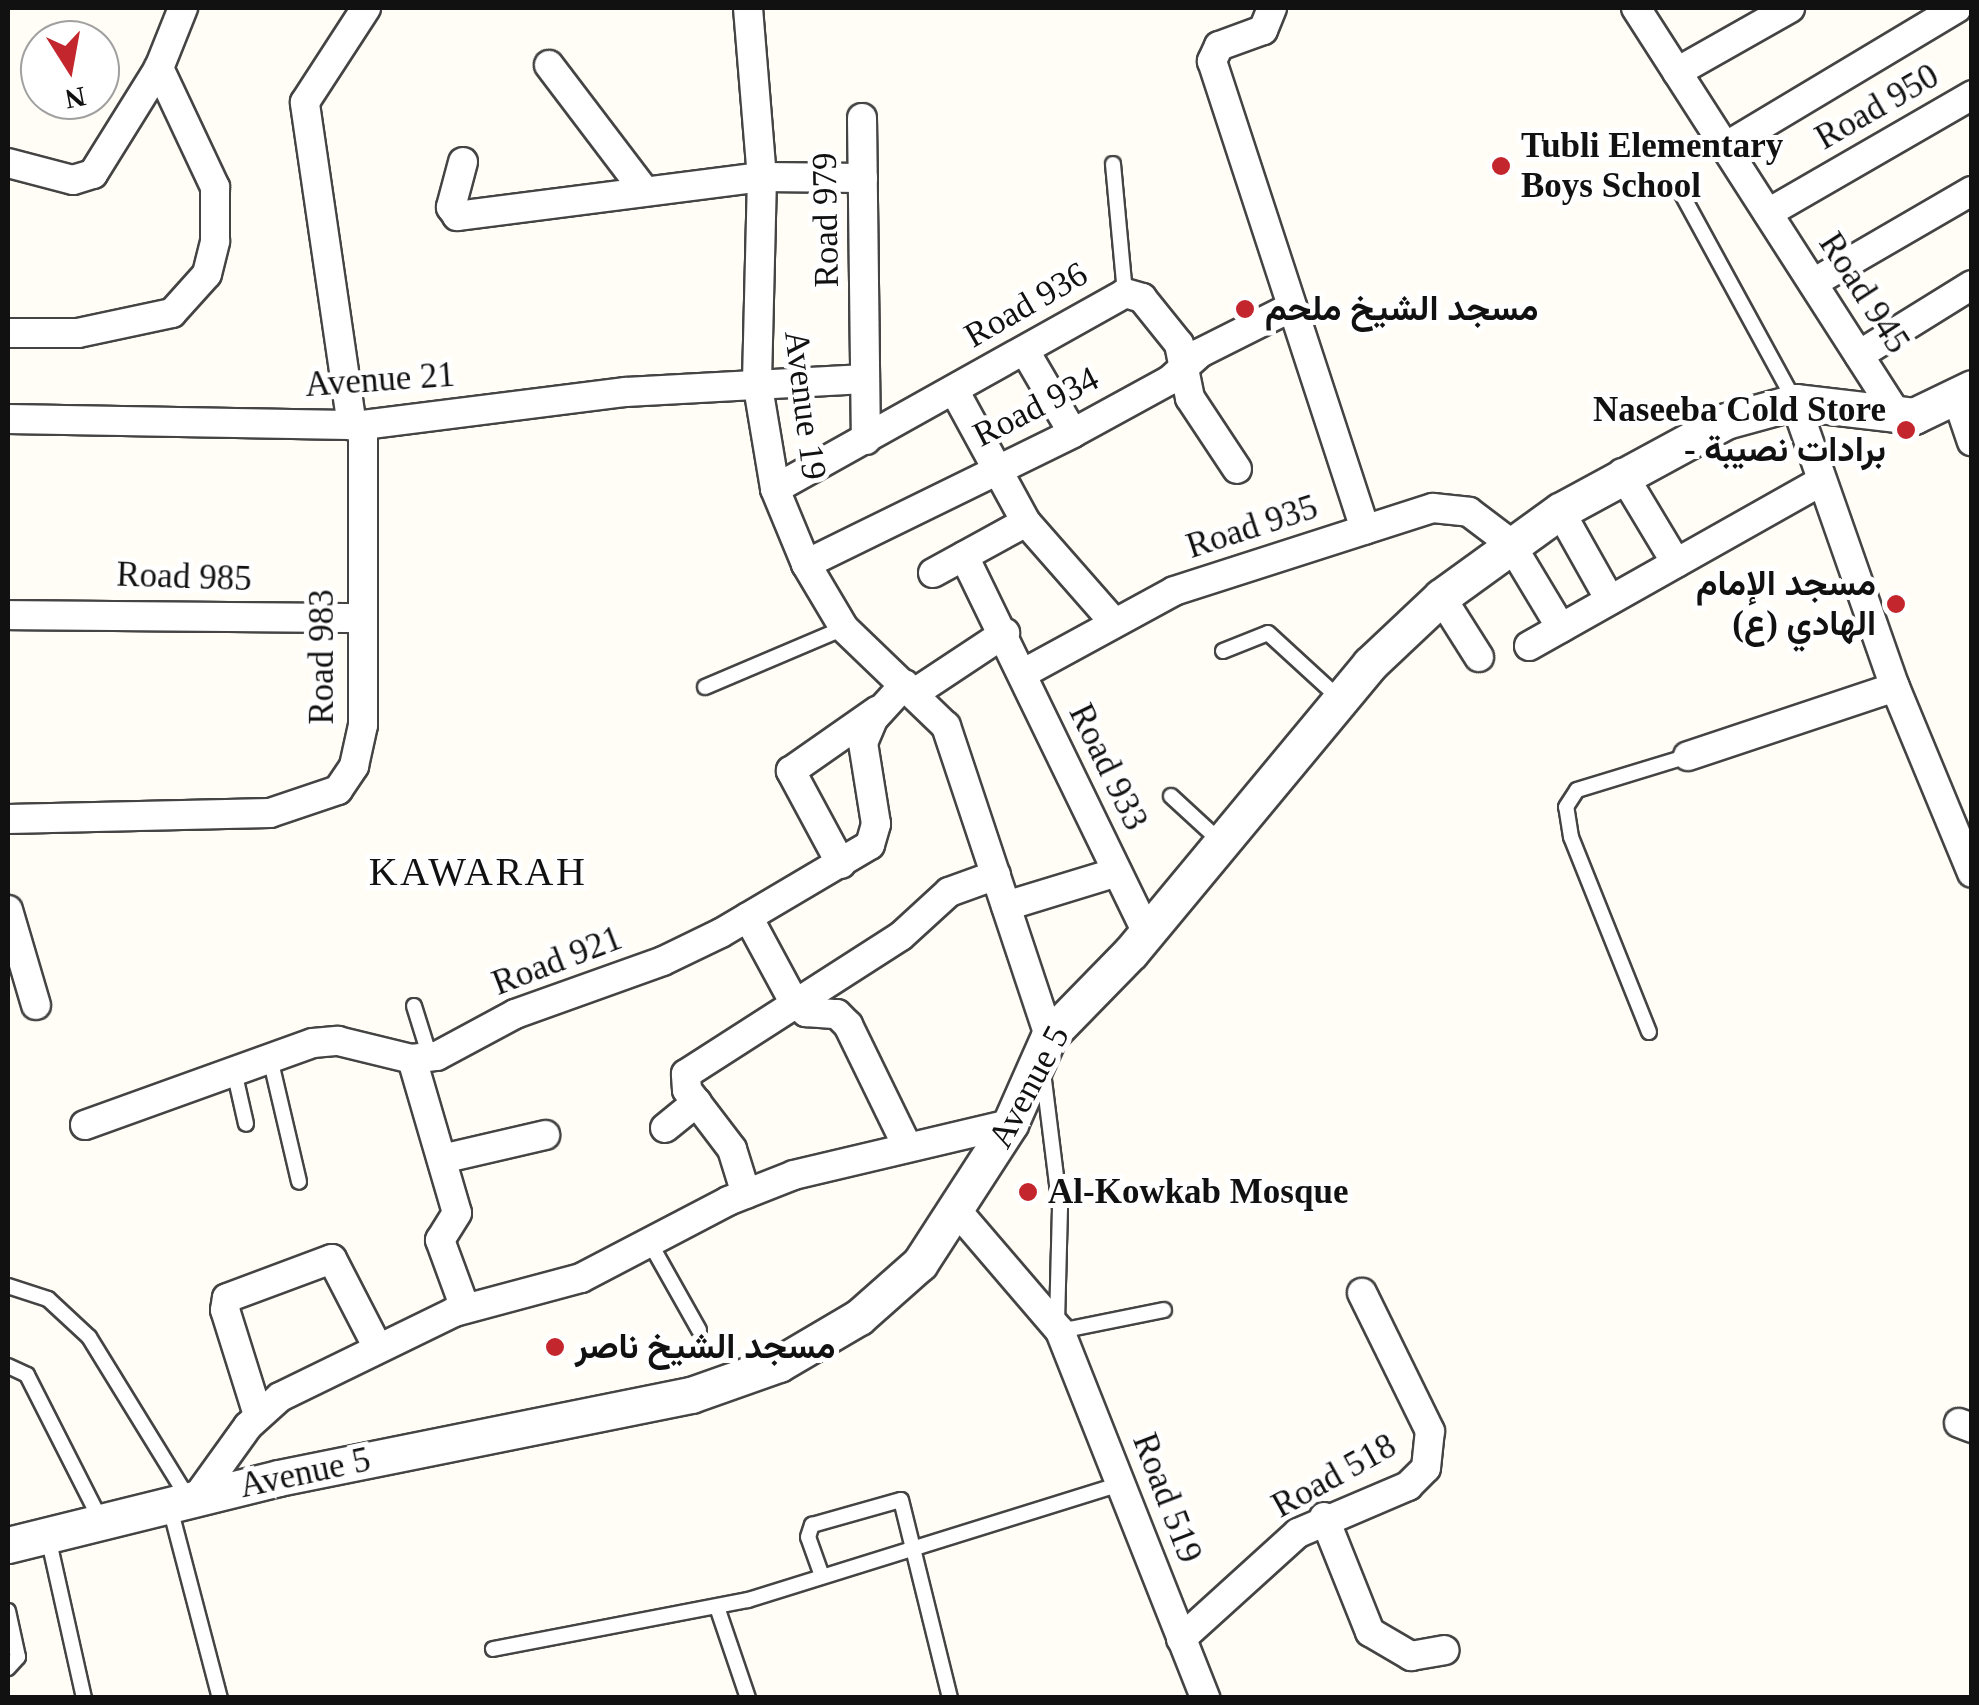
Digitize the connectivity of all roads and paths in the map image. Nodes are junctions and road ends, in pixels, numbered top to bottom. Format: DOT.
graph roads {
  1 [pos="183,8"];
  2 [pos="366,8"];
  3 [pos="748,8"];
  4 [pos="1272,8"];
  5 [pos="1636,8"];
  6 [pos="1790,8"];
  7 [pos="1957,8"];
  8 [pos="549,65"];
  9 [pos="158,68"];
  10 [pos="1677,72"];
  11 [pos="1972,95"];
  12 [pos="862,118"];
  13 [pos="1726,148"];
  14 [pos="463,162"];
  15 [pos="8,163"];
  16 [pos="1113,164"];
  17 [pos="762,177"];
  18 [pos="862,178"];
  19 [pos="1678,187"];
  20 [pos="644,190"];
  21 [pos="1972,192"];
  22 [pos="1768,213"];
  23 [pos="1812,283"];
  24 [pos="1972,285"];
  25 [pos="1125,293"];
  26 [pos="1292,307"];
  27 [pos="8,333"];
  28 [pos="1025,351"];
  29 [pos="1859,355"];
  30 [pos="1185,366"];
  31 [pos="865,379"];
  32 [pos="757,381"];
  33 [pos="954,390"];
  34 [pos="1964,393"];
  35 [pos="1794,402"];
  36 [pos="1899,417"];
  37 [pos="8,418"];
  38 [pos="357,425"];
  39 [pos="1073,432"];
  40 [pos="866,440"];
  41 [pos="1972,442"];
  42 [pos="996,469"];
  43 [pos="1237,469"];
  44 [pos="1622,473"];
  45 [pos="1820,482"];
  46 [pos="775,489"];
  47 [pos="1560,511"];
  48 [pos="1026,522"];
  49 [pos="1365,530"];
  50 [pos="1510,543"];
  51 [pos="964,556"];
  52 [pos="1676,563"];
  53 [pos="806,564"];
  54 [pos="933,573"];
  55 [pos="1442,596"];
  56 [pos="1610,600"];
  57 [pos="8,615"];
  58 [pos="358,618"];
  59 [pos="1112,620"];
  60 [pos="844,628"];
  61 [pos="1562,628"];
  62 [pos="1006,633"];
  63 [pos="1529,646"];
  64 [pos="1223,651"];
  65 [pos="1480,657"];
  66 [pos="1022,674"];
  67 [pos="704,687"];
  68 [pos="1895,687"];
  69 [pos="911,688"];
  70 [pos="1339,699"];
  71 [pos="881,708"];
  72 [pos="1688,756"];
  73 [pos="1171,796"];
  74 [pos="8,818"];
  75 [pos="1220,842"];
  76 [pos="841,864"];
  77 [pos="1117,872"];
  78 [pos="1972,872"];
  79 [pos="996,875"];
  80 [pos="1006,906"];
  81 [pos="8,910"];
  82 [pos="748,917"];
  83 [pos="1146,933"];
  84 [pos="794,1002"];
  85 [pos="36,1006"];
  86 [pos="414,1006"];
  87 [pos="1649,1032"];
  88 [pos="1044,1044"];
  89 [pos="270,1058"];
  90 [pos="421,1058"];
  91 [pos="234,1071"];
  92 [pos="697,1102"];
  93 [pos="85,1124"];
  94 [pos="246,1124"];
  95 [pos="1010,1124"];
  96 [pos="664,1128"];
  97 [pos="545,1135"];
  98 [pos="907,1146"];
  99 [pos="442,1159"];
  100 [pos="299,1182"];
  101 [pos="746,1194"];
  102 [pos="958,1212"];
  103 [pos="650,1243"];
  104 [pos="8,1286"];
  105 [pos="1362,1293"];
  106 [pos="465,1308"];
  107 [pos="1164,1310"];
  108 [pos="1058,1328"];
  109 [pos="699,1330"];
  110 [pos="378,1348"];
  111 [pos="8,1366"];
  112 [pos="258,1415"];
  113 [pos="1121,1484"];
  114 [pos="185,1500"];
  115 [pos="1324,1518"];
  116 [pos="101,1521"];
  117 [pos="48,1534"];
  118 [pos="8,1545"];
  119 [pos="915,1546"];
  120 [pos="822,1576"];
  121 [pos="716,1607"];
  122 [pos="8,1611"];
  123 [pos="1181,1639"];
  124 [pos="493,1650"];
  125 [pos="1444,1650"];
  126 [pos="8,1668"];
  127 [pos="84,1698"];
  128 [pos="220,1698"];
  129 [pos="748,1698"];
  130 [pos="950,1698"];
  131 [pos="1206,1698"];
  1 -- 9 [label="street"];
  2 -- 38 [label="street, Road 983"];
  3 -- 17 [label="street, Avenue 19"];
  4 -- 26 [label="street"];
  5 -- 10 [label="street, Road 945"];
  6 -- 10 [label="street"];
  7 -- 13 [label="street"];
  8 -- 20 [label="street"];
  9 -- 15 [label="street"];
  9 -- 27 [label="street"];
  10 -- 13 [label="street, Road 945"];
  11 -- 22 [label="street, Road 950"];
  12 -- 18 [label="street, Road 979"];
  13 -- 22 [label="street, Road 945"];
  14 -- 20 [label="street"];
  16 -- 25 [label="lane"];
  17 -- 18 [label="street"];
  17 -- 20 [label="street"];
  17 -- 32 [label="street, Avenue 19"];
  18 -- 31 [label="street, Road 979"];
  19 -- 35 [label="lane"];
  21 -- 23 [label="street"];
  22 -- 23 [label="street, Road 945"];
  23 -- 29 [label="street, Road 945"];
  24 -- 29 [label="street"];
  25 -- 28 [label="street, Road 936"];
  25 -- 30 [label="street, Road 936"];
  26 -- 30 [label="street, Road 934"];
  26 -- 49 [label="street"];
  28 -- 33 [label="street, Road 936"];
  28 -- 39 [label="street"];
  29 -- 36 [label="street, Road 945"];
  30 -- 39 [label="street, Road 934"];
  30 -- 43 [label="street, Road 936"];
  31 -- 32 [label="street, Avenue 21"];
  31 -- 40 [label="street, Road 979"];
  32 -- 38 [label="street, Avenue 21"];
  32 -- 46 [label="street, Avenue 19"];
  33 -- 40 [label="street, Road 936"];
  33 -- 42 [label="street"];
  34 -- 36 [label="street, Avenue 5"];
  34 -- 41 [label="street"];
  35 -- 36 [label="street, Avenue 5"];
  35 -- 44 [label="street, Avenue 5"];
  35 -- 45 [label="street"];
  37 -- 38 [label="street, Avenue 21"];
  38 -- 58 [label="street, Road 983"];
  39 -- 42 [label="street, Road 934"];
  40 -- 46 [label="street, Road 936"];
  42 -- 48 [label="street"];
  42 -- 53 [label="street, Road 934"];
  44 -- 47 [label="street, Avenue 5"];
  44 -- 52 [label="street"];
  45 -- 52 [label="street"];
  45 -- 68 [label="street"];
  46 -- 53 [label="street, Avenue 19"];
  47 -- 50 [label="street, Avenue 5"];
  47 -- 56 [label="street"];
  48 -- 51 [label="street"];
  48 -- 59 [label="street"];
  49 -- 50 [label="street, Road 935"];
  49 -- 59 [label="street, Road 935"];
  50 -- 55 [label="street, Avenue 5"];
  50 -- 61 [label="street"];
  51 -- 54 [label="street"];
  51 -- 62 [label="street, Road 933"];
  52 -- 56 [label="street"];
  53 -- 60 [label="street, Avenue 19"];
  55 -- 65 [label="street"];
  55 -- 70 [label="street, Avenue 5"];
  56 -- 61 [label="street"];
  57 -- 58 [label="street, Road 985"];
  58 -- 74 [label="street, Road 983"];
  59 -- 66 [label="street, Road 935"];
  60 -- 67 [label="lane"];
  60 -- 69 [label="street, Avenue 19"];
  61 -- 63 [label="street"];
  62 -- 66 [label="street, Road 933"];
  62 -- 69 [label="street"];
  64 -- 70 [label="lane"];
  66 -- 77 [label="street, Road 933"];
  68 -- 72 [label="street"];
  68 -- 78 [label="street"];
  69 -- 71 [label="street, Road 921"];
  69 -- 79 [label="street, Avenue 19"];
  70 -- 75 [label="street, Avenue 5"];
  71 -- 76 [label="street, Road 921"];
  71 -- 76 [label="street"];
  72 -- 87 [label="lane"];
  73 -- 75 [label="lane"];
  75 -- 83 [label="street, Avenue 5"];
  76 -- 82 [label="street, Road 921"];
  77 -- 80 [label="street"];
  77 -- 83 [label="street, Road 933"];
  79 -- 80 [label="street, Avenue 19"];
  79 -- 84 [label="street"];
  80 -- 88 [label="street, Avenue 19"];
  81 -- 85 [label="street"];
  82 -- 84 [label="street"];
  82 -- 90 [label="street, Road 921"];
  83 -- 88 [label="street, Avenue 5"];
  84 -- 92 [label="street"];
  84 -- 98 [label="street"];
  86 -- 90 [label="lane"];
  88 -- 95 [label="street, Avenue 5"];
  88 -- 108 [label="lane, Road 519"];
  89 -- 90 [label="street"];
  89 -- 91 [label="street"];
  89 -- 100 [label="lane"];
  90 -- 99 [label="street"];
  91 -- 93 [label="street"];
  91 -- 94 [label="lane"];
  92 -- 96 [label="street"];
  92 -- 101 [label="street"];
  95 -- 98 [label="street"];
  95 -- 102 [label="street, Avenue 5"];
  97 -- 99 [label="street"];
  98 -- 101 [label="street"];
  99 -- 106 [label="street"];
  101 -- 103 [label="street"];
  102 -- 108 [label="street, Road 519"];
  102 -- 114 [label="street, Avenue 5"];
  103 -- 106 [label="street"];
  103 -- 109 [label="lane"];
  104 -- 114 [label="lane"];
  105 -- 115 [label="street, Road 518"];
  106 -- 110 [label="street"];
  107 -- 108 [label="lane"];
  108 -- 113 [label="street, Road 519"];
  110 -- 112 [label="street"];
  110 -- 112 [label="street"];
  111 -- 116 [label="lane"];
  112 -- 114 [label="street"];
  113 -- 119 [label="lane"];
  113 -- 123 [label="street, Road 519"];
  114 -- 116 [label="street, Avenue 5"];
  114 -- 128 [label="lane"];
  115 -- 123 [label="street, Road 518"];
  115 -- 125 [label="street"];
  116 -- 117 [label="street, Avenue 5"];
  117 -- 118 [label="street, Avenue 5"];
  117 -- 127 [label="lane"];
  119 -- 120 [label="lane"];
  119 -- 120 [label="lane"];
  119 -- 130 [label="lane"];
  120 -- 121 [label="lane"];
  121 -- 124 [label="lane"];
  121 -- 129 [label="lane"];
  122 -- 126 [label="lane"];
  123 -- 131 [label="street, Road 519"];
}
